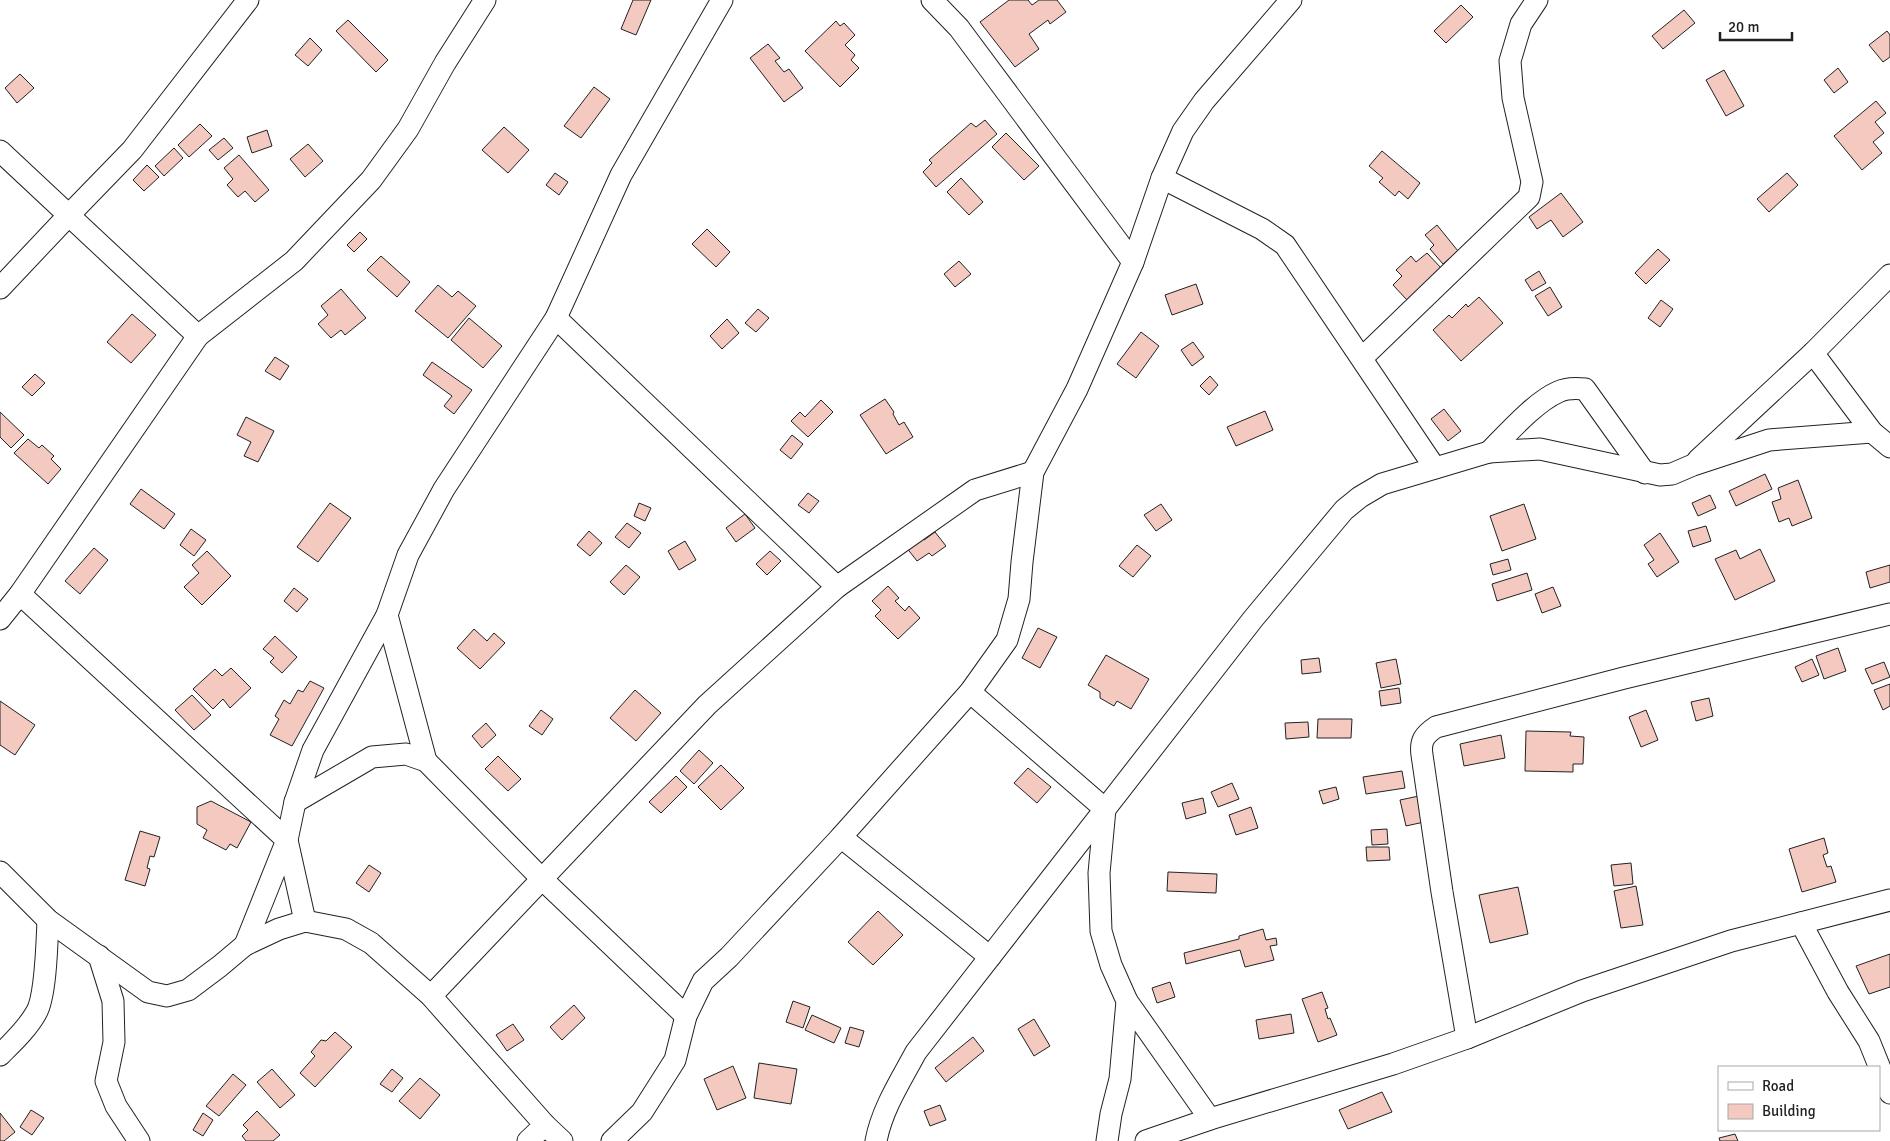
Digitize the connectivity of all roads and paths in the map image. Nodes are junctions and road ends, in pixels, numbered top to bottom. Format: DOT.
graph roads {
  1 [pos="248,0"];
  2 [pos="485,0"];
  3 [pos="722,0"];
  4 [pos="932,0"];
  5 [pos="1291,0"];
  6 [pos="1537,0"];
  7 [pos="0,151"];
  8 [pos="1162,178"];
  9 [pos="68,216"];
  10 [pos="1133,262"];
  11 [pos="1890,275"];
  12 [pos="0,288"];
  13 [pos="556,318"];
  14 [pos="198,336"];
  15 [pos="1813,353"];
  16 [pos="1362,358"];
  17 [pos="1872,432"];
  18 [pos="1890,447"];
  19 [pos="1489,452"];
  20 [pos="1693,465"];
  21 [pos="1435,468"];
  22 [pos="1032,472"];
  23 [pos="1645,473"];
  24 [pos="837,587"];
  25 [pos="7,604"];
  26 [pos="1890,614"];
  27 [pos="387,615"];
  28 [pos="970,692"];
  29 [pos="426,760"];
  30 [pos="295,802"];
  31 [pos="1105,809"];
  32 [pos="841,837"];
  33 [pos="287,840"];
  34 [pos="0,872"];
  35 [pos="542,879"];
  36 [pos="1890,900"];
  37 [pos="48,920"];
  38 [pos="305,921"];
  39 [pos="1801,923"];
  40 [pos="245,945"];
  41 [pos="99,956"];
  42 [pos="990,957"];
  43 [pos="431,996"];
  44 [pos="1127,1001"];
  45 [pos="686,1016"];
  46 [pos="1467,1038"];
  47 [pos="0,1055"];
  48 [pos="1879,1066"];
  49 [pos="1880,1068"];
  50 [pos="1890,1093"];
  51 [pos="1210,1119"];
  52 [pos="545,1126"];
  53 [pos="140,1141"];
  54 [pos="528,1141"];
  55 [pos="562,1141"];
  56 [pos="612,1141"];
  57 [pos="876,1141"];
  58 [pos="1107,1141"];
  59 [pos="1146,1141"];
  1 -- 9 [label="street"];
  2 -- 14 [label="street"];
  3 -- 13 [label="street"];
  4 -- 10 [label="street"];
  5 -- 8 [label="street"];
  6 -- 16 [label="street"];
  7 -- 9 [label="street"];
  8 -- 10 [label="street"];
  8 -- 16 [label="street"];
  9 -- 12 [label="street"];
  9 -- 14 [label="street"];
  10 -- 22 [label="street"];
  11 -- 15 [label="street"];
  13 -- 24 [label="street"];
  13 -- 27 [label="street"];
  14 -- 25 [label="street"];
  15 -- 17 [label="street"];
  15 -- 20 [label="street"];
  16 -- 21 [label="street"];
  17 -- 18 [label="street"];
  17 -- 20 [label="street"];
  19 -- 21 [label="street"];
  19 -- 23 [label="street"];
  19 -- 23 [label="street"];
  20 -- 23 [label="street"];
  21 -- 31 [label="street"];
  22 -- 24 [label="street"];
  22 -- 28 [label="street"];
  24 -- 35 [label="street"];
  25 -- 33 [label="street"];
  26 -- 46 [label="street"];
  27 -- 29 [label="street"];
  27 -- 30 [label="street"];
  28 -- 31 [label="street"];
  28 -- 32 [label="street"];
  29 -- 30 [label="street"];
  29 -- 35 [label="street"];
  30 -- 33 [label="street"];
  31 -- 42 [label="street"];
  31 -- 44 [label="street"];
  32 -- 42 [label="street"];
  32 -- 45 [label="street"];
  33 -- 38 [label="street"];
  33 -- 40 [label="street"];
  34 -- 37 [label="street"];
  35 -- 43 [label="street"];
  35 -- 45 [label="street"];
  36 -- 39 [label="street"];
  37 -- 41 [label="street"];
  37 -- 47 [label="street"];
  38 -- 40 [label="street"];
  38 -- 43 [label="street"];
  39 -- 46 [label="street"];
  39 -- 48 [label="street"];
  40 -- 41 [label="street"];
  41 -- 53 [label="street"];
  42 -- 57 [label="street"];
  43 -- 52 [label="street"];
  44 -- 51 [label="street"];
  44 -- 58 [label="street"];
  45 -- 56 [label="street"];
  46 -- 51 [label="street"];
  49 -- 50 [label="street"];
  51 -- 59 [label="street"];
  52 -- 54 [label="street"];
  52 -- 55 [label="street"];
}
